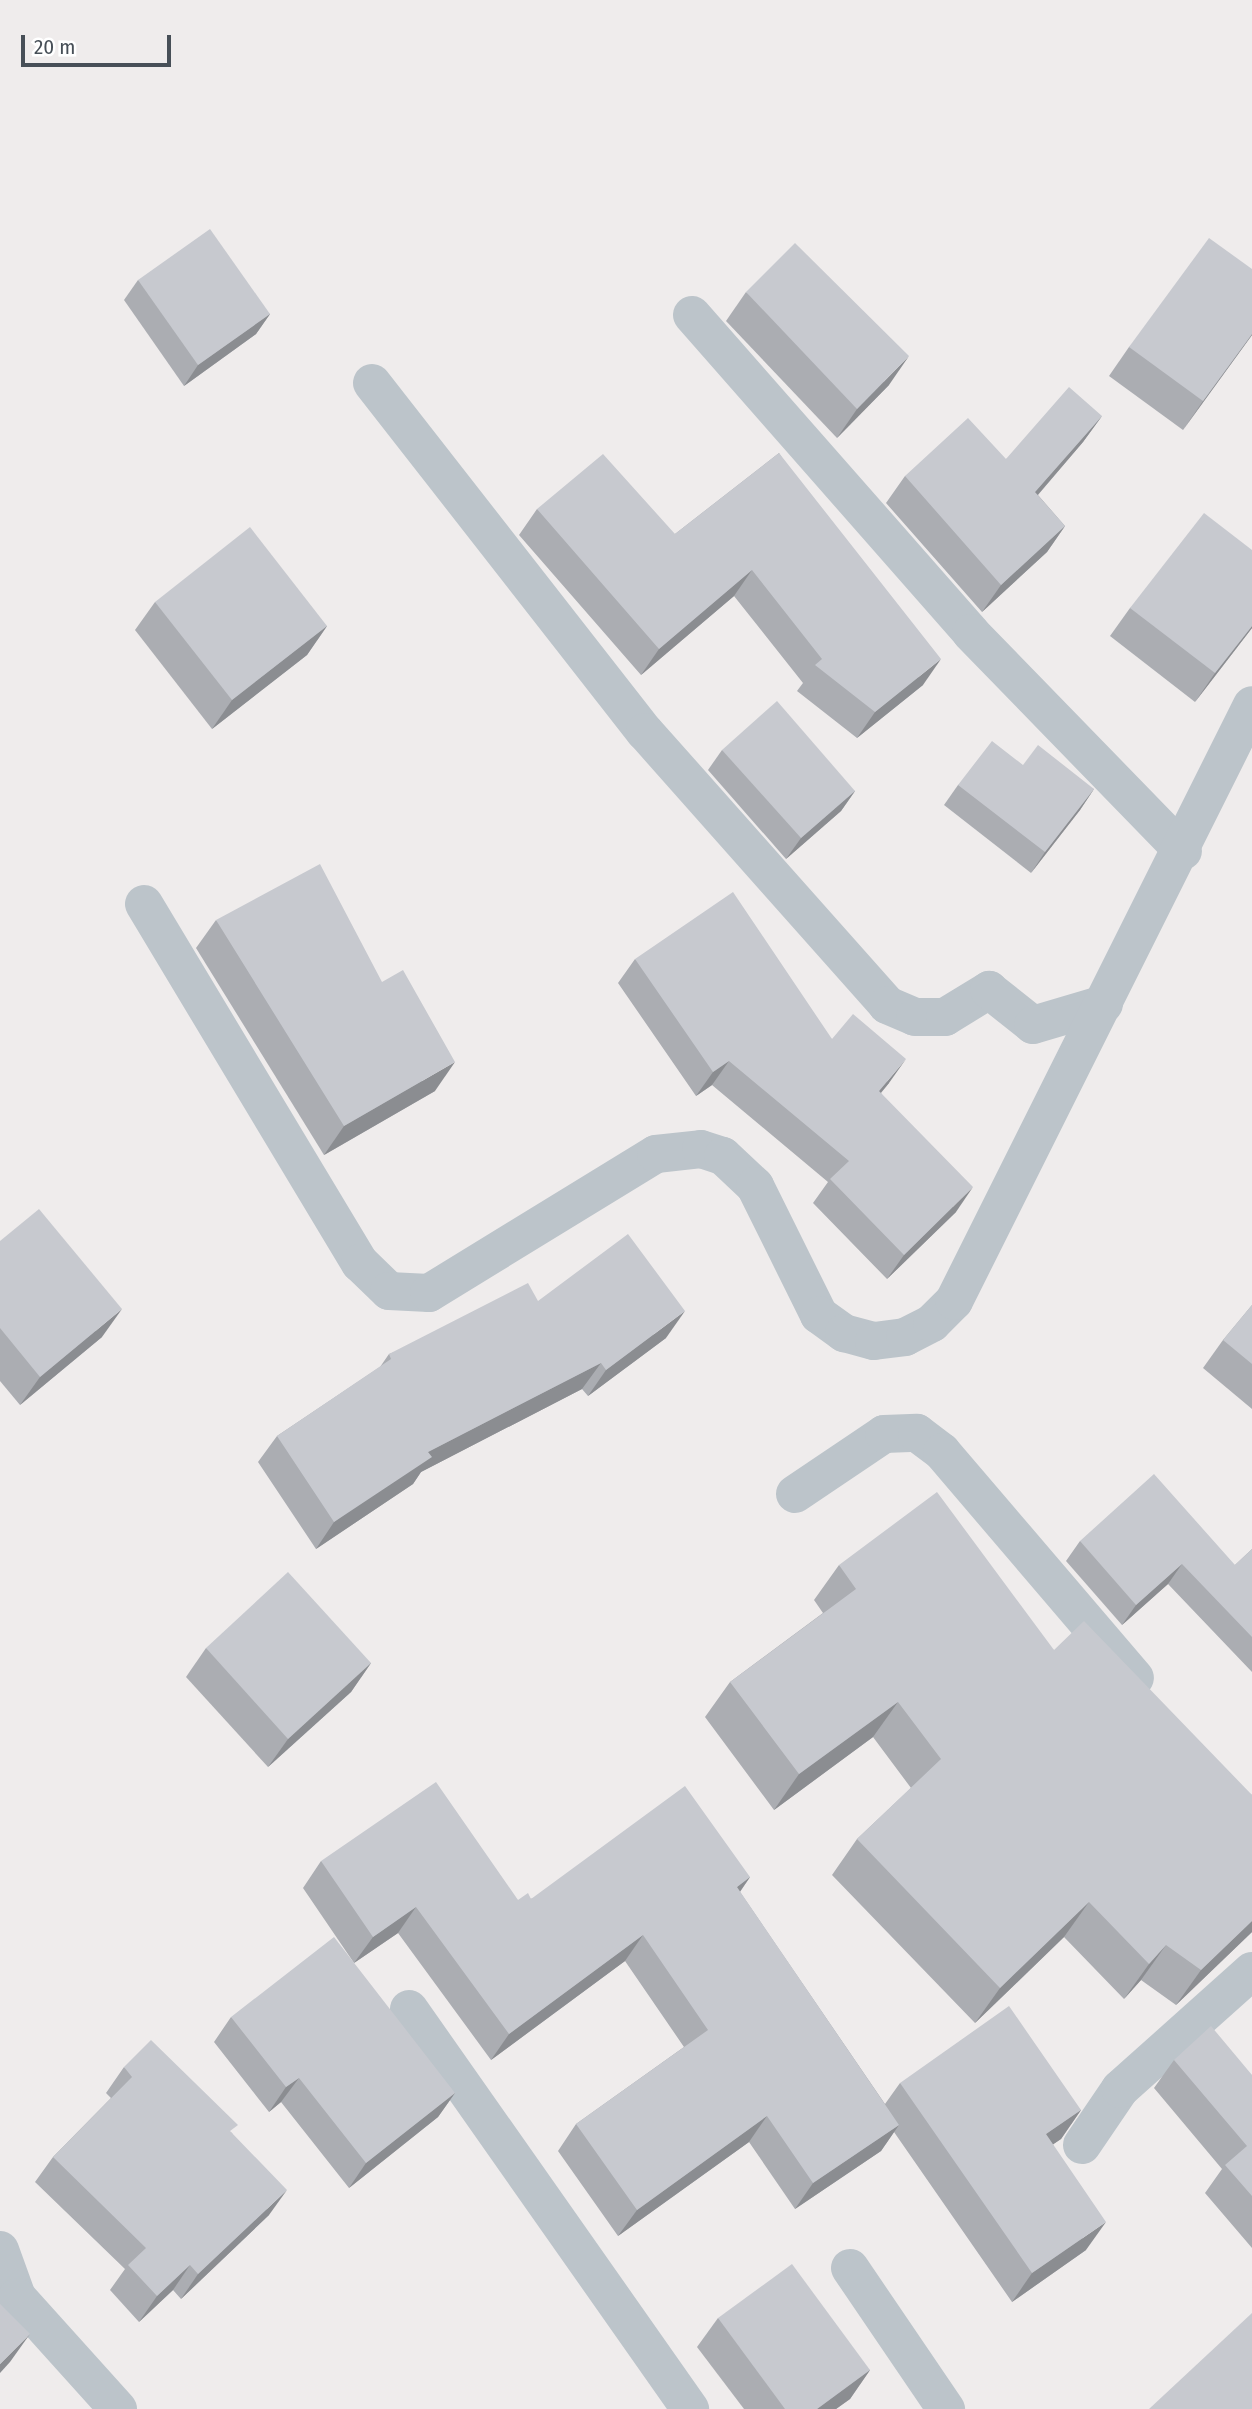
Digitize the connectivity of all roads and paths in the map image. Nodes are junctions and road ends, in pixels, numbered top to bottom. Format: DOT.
graph roads {
  1 [pos="692,315"];
  2 [pos="372,383"];
  3 [pos="1252,705"];
  4 [pos="1183,851"];
  5 [pos="144,904"];
  6 [pos="1104,1004"];
  7 [pos="795,1494"];
  8 [pos="1157,1703"];
  9 [pos="1252,1971"];
  10 [pos="409,2009"];
  11 [pos="1082,2145"];
  12 [pos="0,2250"];
  13 [pos="850,2268"];
  14 [pos="118,2409"];
  15 [pos="690,2409"];
  16 [pos="946,2409"];
  1 -- 4 [label="street"];
  2 -- 6 [label="street"];
  3 -- 4 [label="street"];
  4 -- 6 [label="street"];
  5 -- 6 [label="street"];
  7 -- 8 [label="street"];
  9 -- 11 [label="street"];
  10 -- 15 [label="street"];
  12 -- 14 [label="street"];
  13 -- 16 [label="street"];
}
